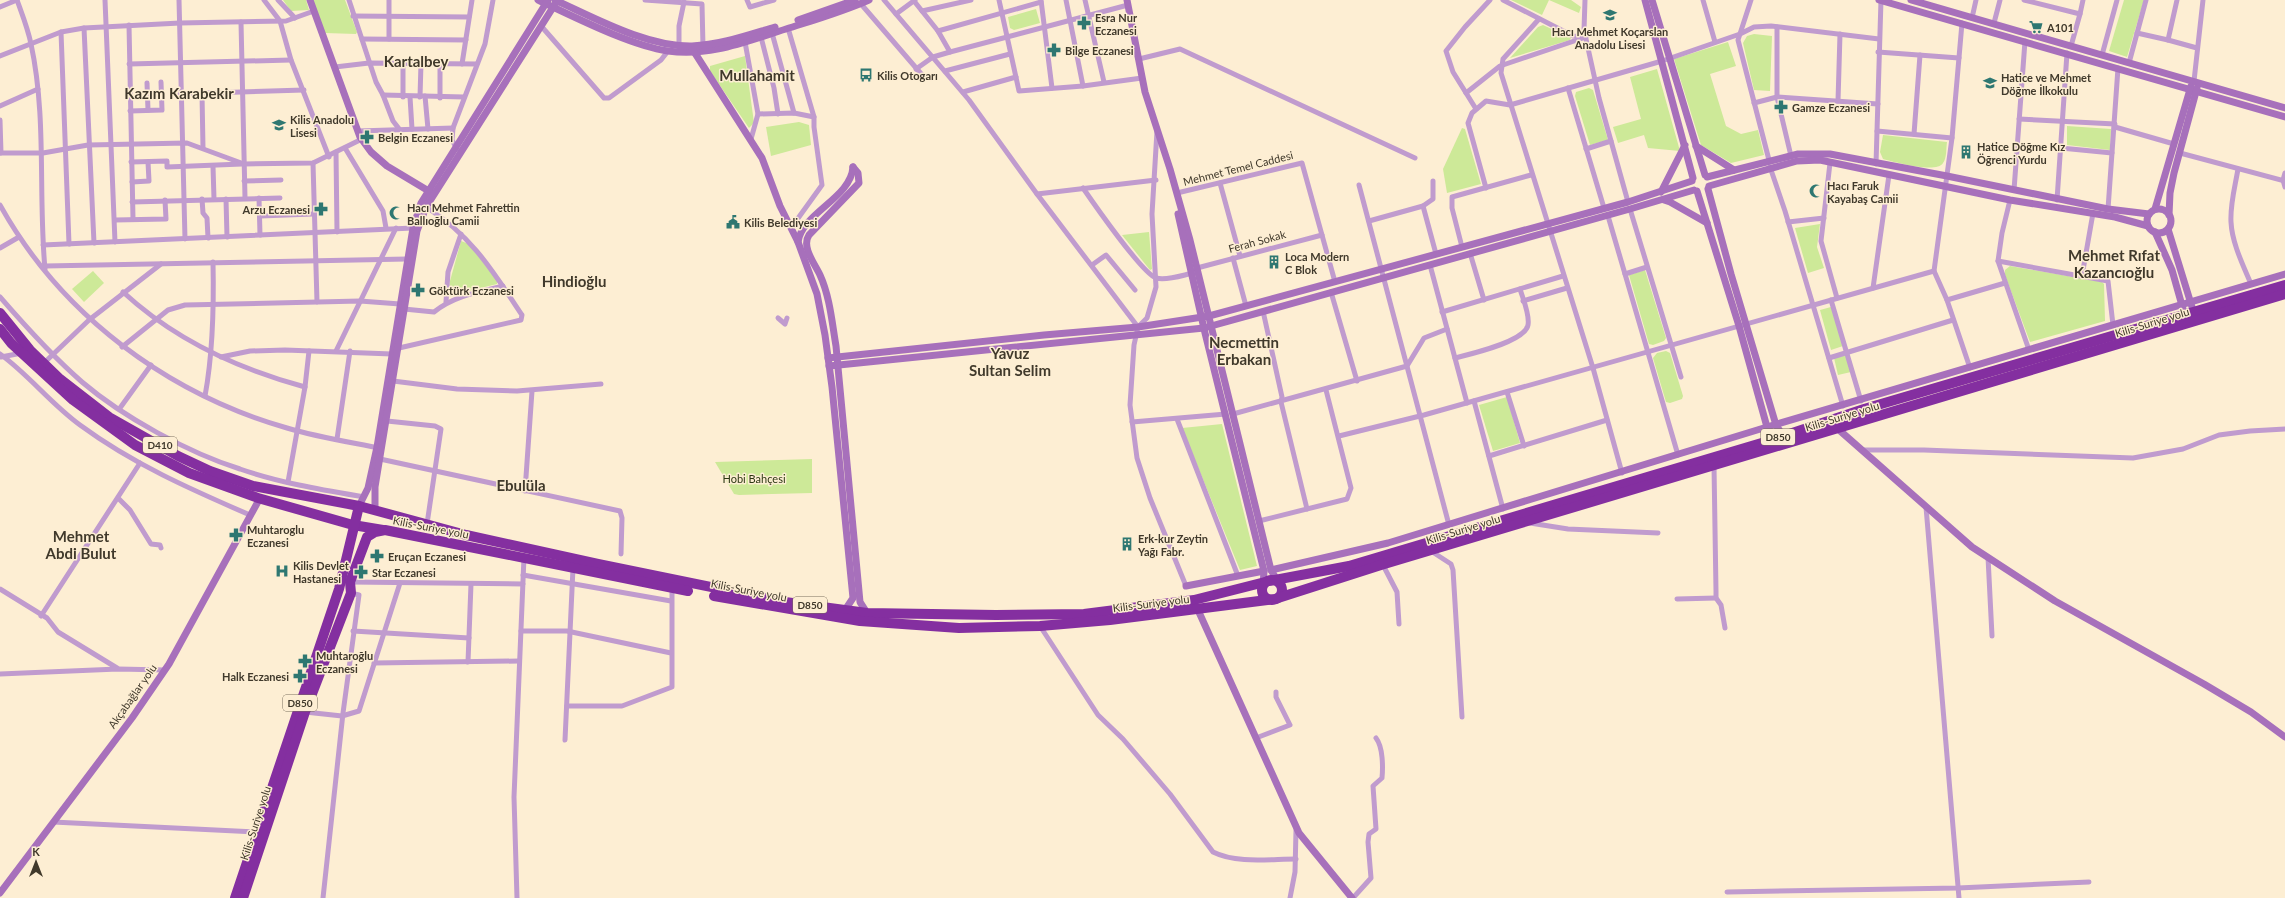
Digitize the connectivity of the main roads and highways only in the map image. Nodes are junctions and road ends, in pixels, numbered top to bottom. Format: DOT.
graph roads {
  1 [pos="2285,285"];
  2 [pos="2285,294"];
  3 [pos="0,313"];
  4 [pos="0,329"];
  5 [pos="359,506"];
  6 [pos="375,510"];
  7 [pos="353,525"];
  8 [pos="369,532"];
  9 [pos="1270,583"];
  10 [pos="1275,600"];
  11 [pos="235,898"];
  12 [pos="243,898"];
  1 -- 9 [label="highway, D850"];
  2 -- 10 [label="highway, Kilis-Suriye yolu / D850"];
  3 -- 5 [label="highway, D410"];
  4 -- 7 [label="highway, D410"];
  5 -- 6 [label="highway, D850"];
  5 -- 7 [label="highway, Kilis-Suriye yolu / D850"];
  6 -- 8 [label="highway"];
  6 -- 9 [label="highway, D850"];
  7 -- 8 [label="highway"];
  7 -- 11 [label="highway, Kilis-Suriye yolu / D850"];
  8 -- 10 [label="highway, Kilis-Suriye yolu / D850"];
  8 -- 12 [label="highway, Kilis-Suriye yolu / D850"];
  9 -- 10 [label="highway"];
  9 -- 10 [label="highway"];
}
